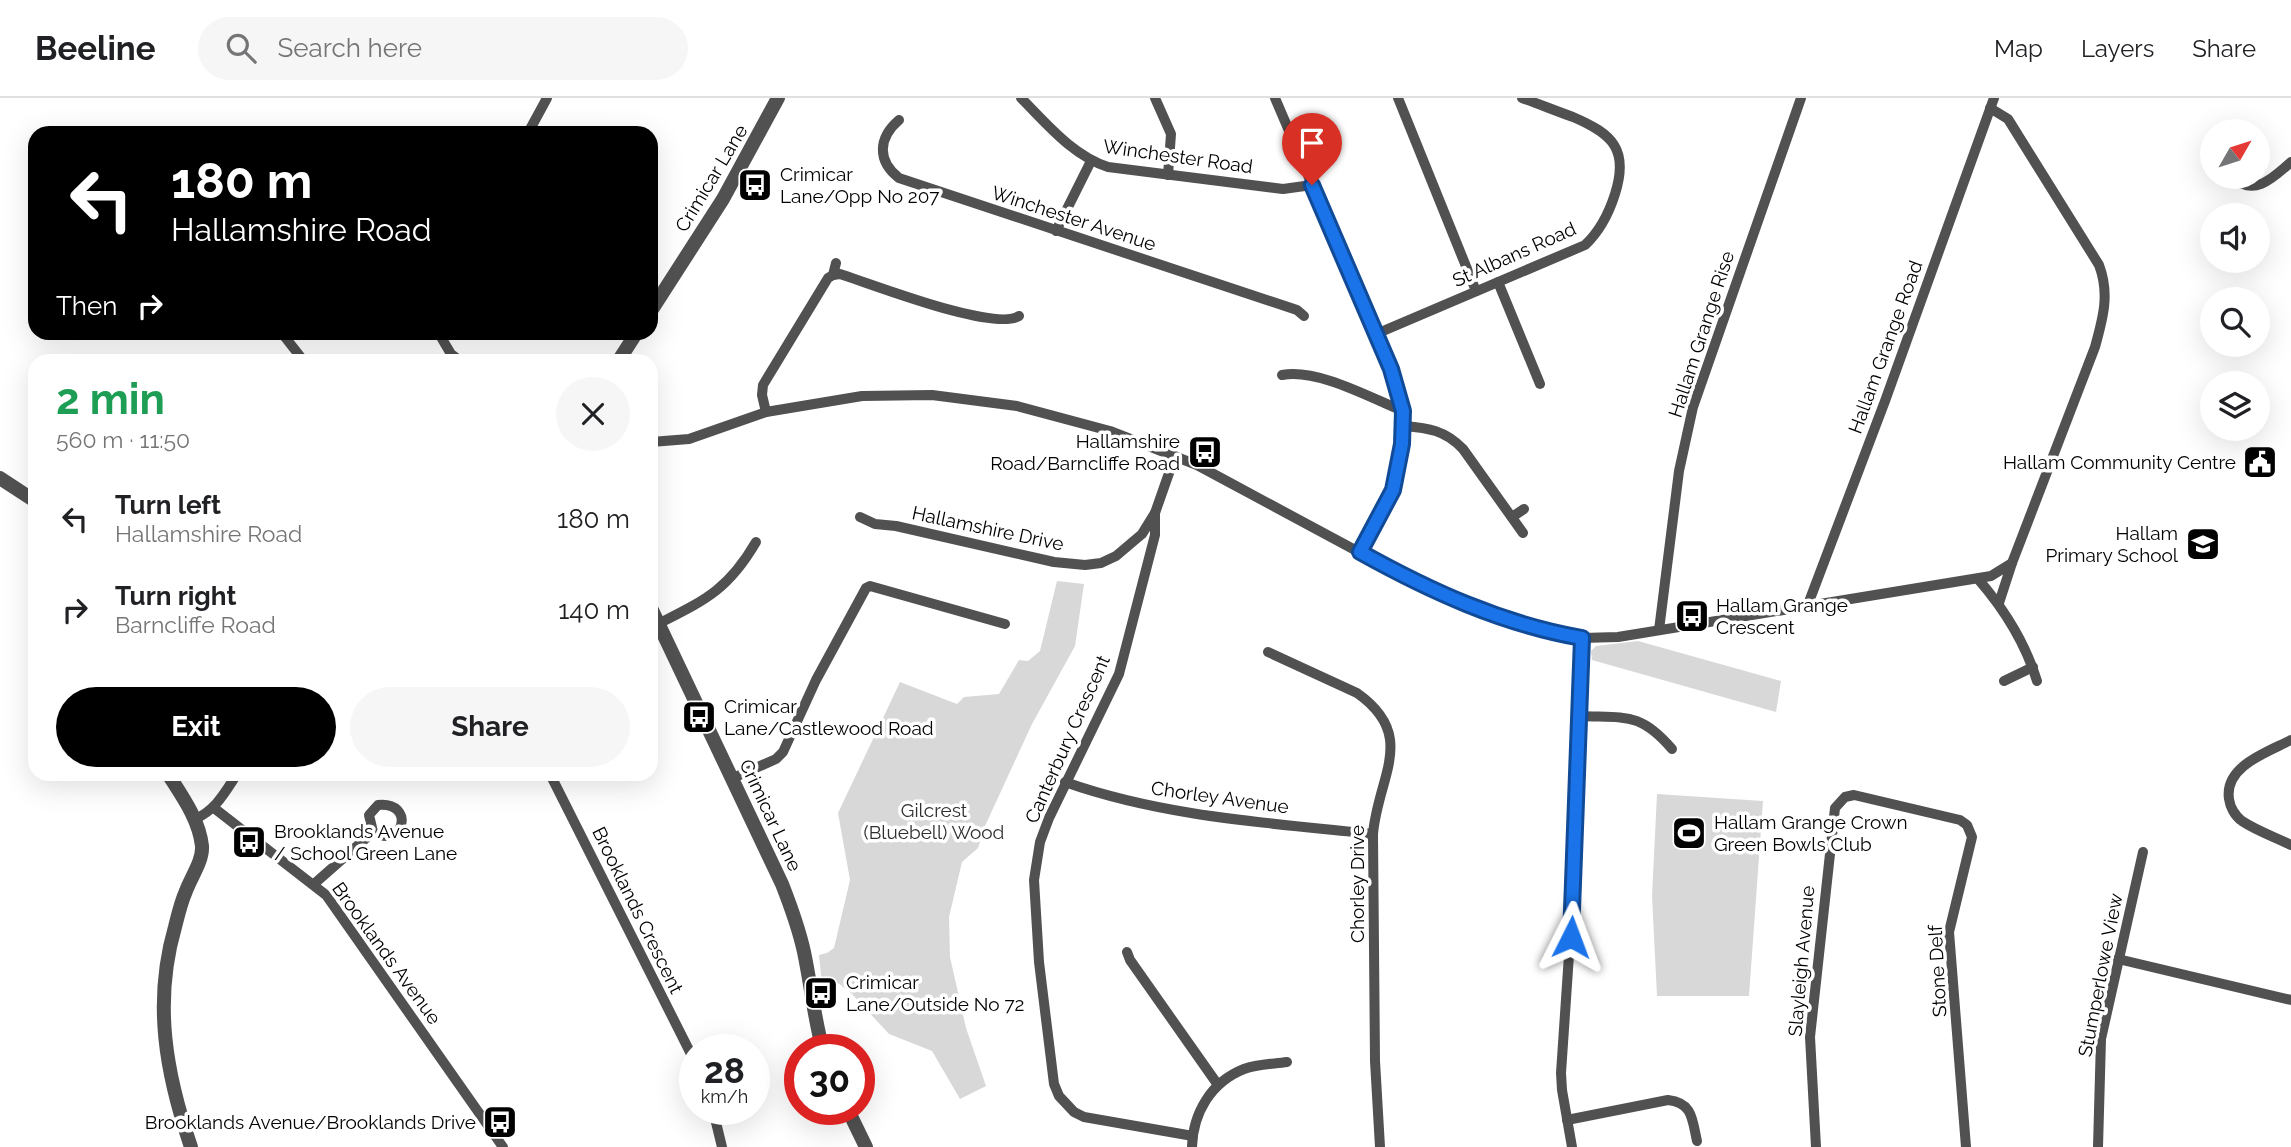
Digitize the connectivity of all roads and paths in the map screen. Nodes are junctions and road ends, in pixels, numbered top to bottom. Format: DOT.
graph roads {
  1 [pos="547,98"];
  2 [pos="778,98"];
  3 [pos="1021,98"];
  4 [pos="1155,98"];
  5 [pos="1275,98"];
  6 [pos="1398,98"];
  7 [pos="1522,98"];
  8 [pos="1801,98"];
  9 [pos="1992,103"];
  10 [pos="899,120"];
  11 [pos="532,126"];
  12 [pos="1091,161"];
  13 [pos="2291,162"];
  14 [pos="1168,175"];
  15 [pos="2270,178"];
  16 [pos="1312,185"];
  17 [pos="1056,231"];
  18 [pos="836,263"];
  19 [pos="833,275"];
  20 [pos="1498,282"];
  21 [pos="1476,291"];
  22 [pos="658,300"];
  23 [pos="1019,316"];
  24 [pos="1304,316"];
  25 [pos="1376,334"];
  26 [pos="287,340"];
  27 [pos="298,354"];
  28 [pos="1282,374"];
  29 [pos="1540,384"];
  30 [pos="1403,411"];
  31 [pos="766,412"];
  32 [pos="1404,426"];
  33 [pos="658,441"];
  34 [pos="1175,456"];
  35 [pos="0,478"];
  36 [pos="28,496"];
  37 [pos="1524,509"];
  38 [pos="1155,513"];
  39 [pos="860,517"];
  40 [pos="1512,517"];
  41 [pos="1523,533"];
  42 [pos="1142,534"];
  43 [pos="756,542"];
  44 [pos="1151,548"];
  45 [pos="1360,552"];
  46 [pos="2012,563"];
  47 [pos="1978,579"];
  48 [pos="1999,603"];
  49 [pos="1807,607"];
  50 [pos="658,624"];
  51 [pos="1004,624"];
  52 [pos="1658,630"];
  53 [pos="1582,638"];
  54 [pos="1268,652"];
  55 [pos="2033,667"];
  56 [pos="2004,681"];
  57 [pos="2037,681"];
  58 [pos="1581,716"];
  59 [pos="2291,740"];
  60 [pos="1672,748"];
  61 [pos="733,778"];
  62 [pos="172,781"];
  63 [pos="232,781"];
  64 [pos="554,781"];
  65 [pos="1065,782"];
  66 [pos="1900,805"];
  67 [pos="214,808"];
  68 [pos="195,819"];
  69 [pos="373,832"];
  70 [pos="1373,834"];
  71 [pos="2291,845"];
  72 [pos="2143,852"];
  73 [pos="314,884"];
  74 [pos="1127,952"];
  75 [pos="2118,959"];
  76 [pos="2291,1000"];
  77 [pos="681,1034"];
  78 [pos="819,1034"];
  79 [pos="1287,1062"];
  80 [pos="1218,1085"];
  81 [pos="1567,1120"];
  82 [pos="717,1125"];
  83 [pos="855,1125"];
  84 [pos="1697,1141"];
  85 [pos="1192,1142"];
  86 [pos="191,1147"];
  87 [pos="503,1147"];
  88 [pos="722,1147"];
  89 [pos="866,1147"];
  90 [pos="1380,1147"];
  91 [pos="1572,1147"];
  92 [pos="1816,1147"];
  93 [pos="1966,1147"];
  94 [pos="2098,1147"];
  1 -- 11 [label="street"];
  2 -- 22 [label="street, Crimicar Lane"];
  3 -- 12 [label="street, Winchester Road"];
  4 -- 14 [label="street"];
  5 -- 16 [label="street"];
  6 -- 21 [label="street"];
  7 -- 20 [label="street, St Albans Road"];
  8 -- 52 [label="street, Hallam Grange Rise"];
  9 -- 46 [label="street"];
  9 -- 49 [label="street, Hallam Grange Road"];
  10 -- 17 [label="street, Winchester Avenue"];
  12 -- 14 [label="street, Winchester Road"];
  12 -- 17 [label="street"];
  13 -- 15 [label="street"];
  14 -- 16 [label="street, Winchester Road"];
  16 -- 25 [label="street"];
  17 -- 24 [label="street, Winchester Avenue"];
  18 -- 19 [label="street"];
  19 -- 23 [label="street"];
  19 -- 31 [label="street"];
  20 -- 21 [label="street, St Albans Road"];
  20 -- 29 [label="street"];
  21 -- 25 [label="street, St Albans Road"];
  25 -- 30 [label="street"];
  26 -- 27 [label="street"];
  28 -- 30 [label="street"];
  30 -- 32 [label="street"];
  31 -- 33 [label="street"];
  31 -- 34 [label="street"];
  32 -- 40 [label="street"];
  32 -- 45 [label="street"];
  34 -- 38 [label="street, Hallamshire Drive"];
  34 -- 45 [label="street"];
  35 -- 36 [label="street"];
  37 -- 40 [label="street"];
  38 -- 42 [label="street, Hallamshire Drive"];
  38 -- 44 [label="street, Canterbury Crescent"];
  39 -- 42 [label="street, Hallamshire Drive"];
  40 -- 41 [label="street"];
  42 -- 44 [label="street"];
  43 -- 50 [label="street"];
  44 -- 65 [label="street, Canterbury Crescent"];
  45 -- 53 [label="street"];
  46 -- 47 [label="street"];
  46 -- 48 [label="street"];
  47 -- 48 [label="street"];
  47 -- 49 [label="street"];
  48 -- 55 [label="street"];
  49 -- 52 [label="street"];
  50 -- 61 [label="street, Crimicar Lane"];
  51 -- 61 [label="street"];
  52 -- 53 [label="street"];
  53 -- 58 [label="street"];
  54 -- 70 [label="street, Chorley Drive"];
  55 -- 56 [label="street"];
  55 -- 57 [label="street"];
  58 -- 60 [label="street"];
  58 -- 81 [label="street"];
  59 -- 71 [label="street"];
  61 -- 78 [label="street, Crimicar Lane"];
  62 -- 68 [label="street"];
  63 -- 67 [label="street"];
  64 -- 77 [label="street, Brooklands Crescent"];
  65 -- 70 [label="street, Chorley Avenue"];
  65 -- 85 [label="street, Canterbury Crescent"];
  66 -- 92 [label="street, Slayleigh Avenue"];
  66 -- 93 [label="street, Stone Delf"];
  67 -- 68 [label="street"];
  67 -- 73 [label="street, Brooklands Avenue"];
  68 -- 86 [label="street"];
  69 -- 73 [label="street"];
  70 -- 90 [label="street, Chorley Drive"];
  72 -- 75 [label="street, Stumperlowe View"];
  73 -- 87 [label="street, Brooklands Avenue"];
  74 -- 80 [label="street"];
  75 -- 76 [label="street"];
  75 -- 94 [label="street, Stumperlowe View"];
  79 -- 80 [label="street"];
  80 -- 85 [label="street"];
  81 -- 84 [label="street"];
  81 -- 91 [label="street"];
  82 -- 88 [label="street"];
  83 -- 89 [label="street"];
}
